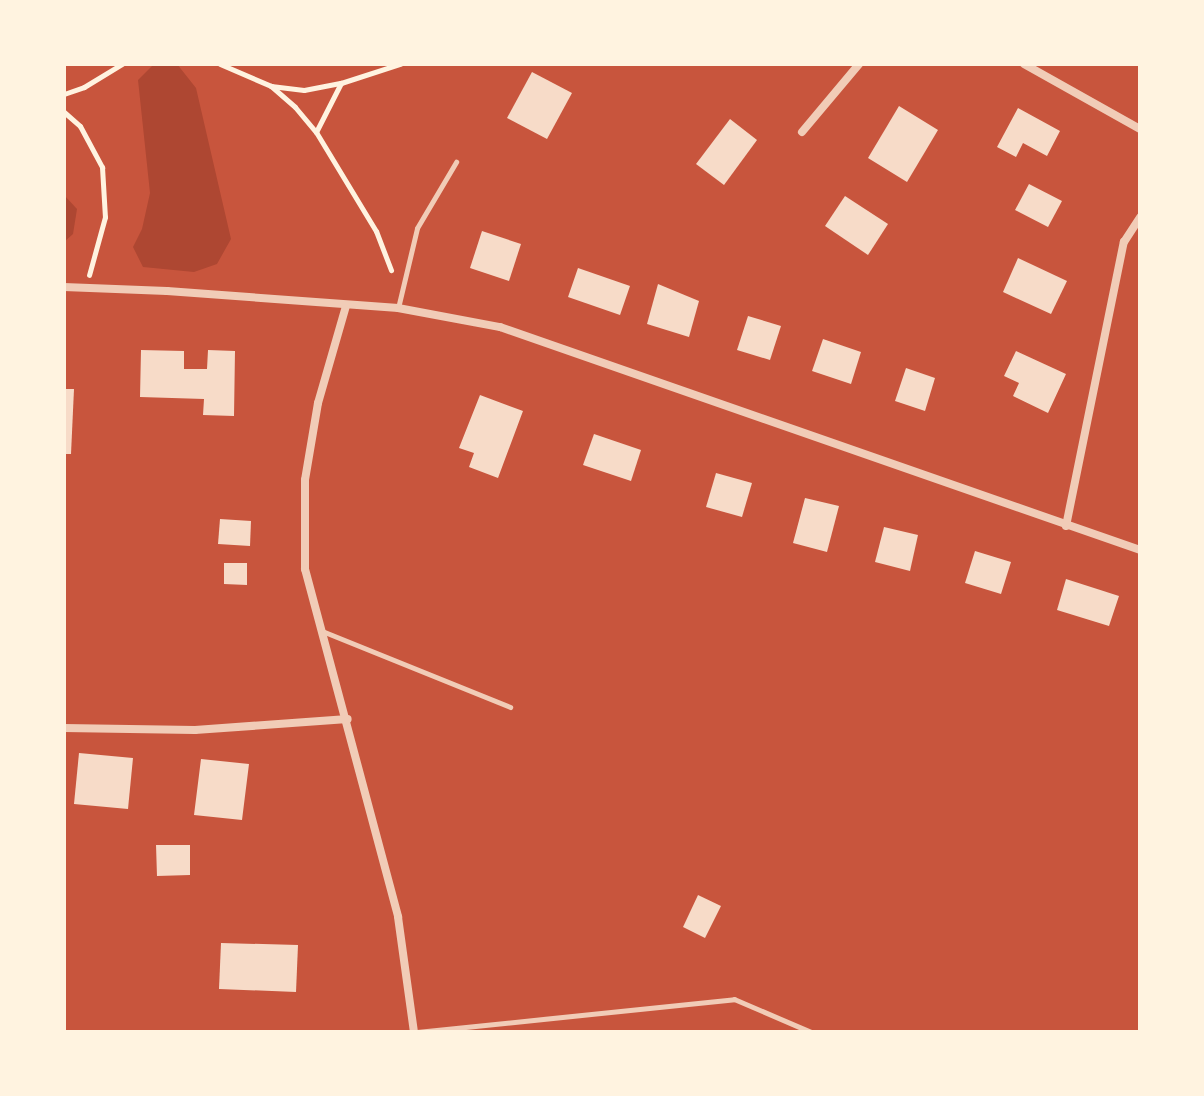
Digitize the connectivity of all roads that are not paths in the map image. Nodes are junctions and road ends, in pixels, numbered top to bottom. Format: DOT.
graph roads {
  1 [pos="859,64"];
  2 [pos="1024,64"];
  3 [pos="1140,129"];
  4 [pos="802,132"];
  5 [pos="456,162"];
  6 [pos="1140,217"];
  7 [pos="64,287"];
  8 [pos="346,306"];
  9 [pos="398,308"];
  10 [pos="1066,526"];
  11 [pos="1140,550"];
  12 [pos="321,631"];
  13 [pos="510,707"];
  14 [pos="348,719"];
  15 [pos="64,728"];
  16 [pos="415,1032"];
  17 [pos="811,1032"];
  1 -- 4 [label="street"];
  2 -- 3 [label="street"];
  5 -- 9 [label="lane"];
  6 -- 10 [label="street"];
  7 -- 8 [label="street"];
  8 -- 9 [label="street"];
  8 -- 12 [label="street"];
  9 -- 10 [label="street"];
  10 -- 11 [label="street"];
  12 -- 13 [label="lane"];
  12 -- 14 [label="street"];
  14 -- 15 [label="street"];
  14 -- 16 [label="street"];
  16 -- 17 [label="lane"];
}
